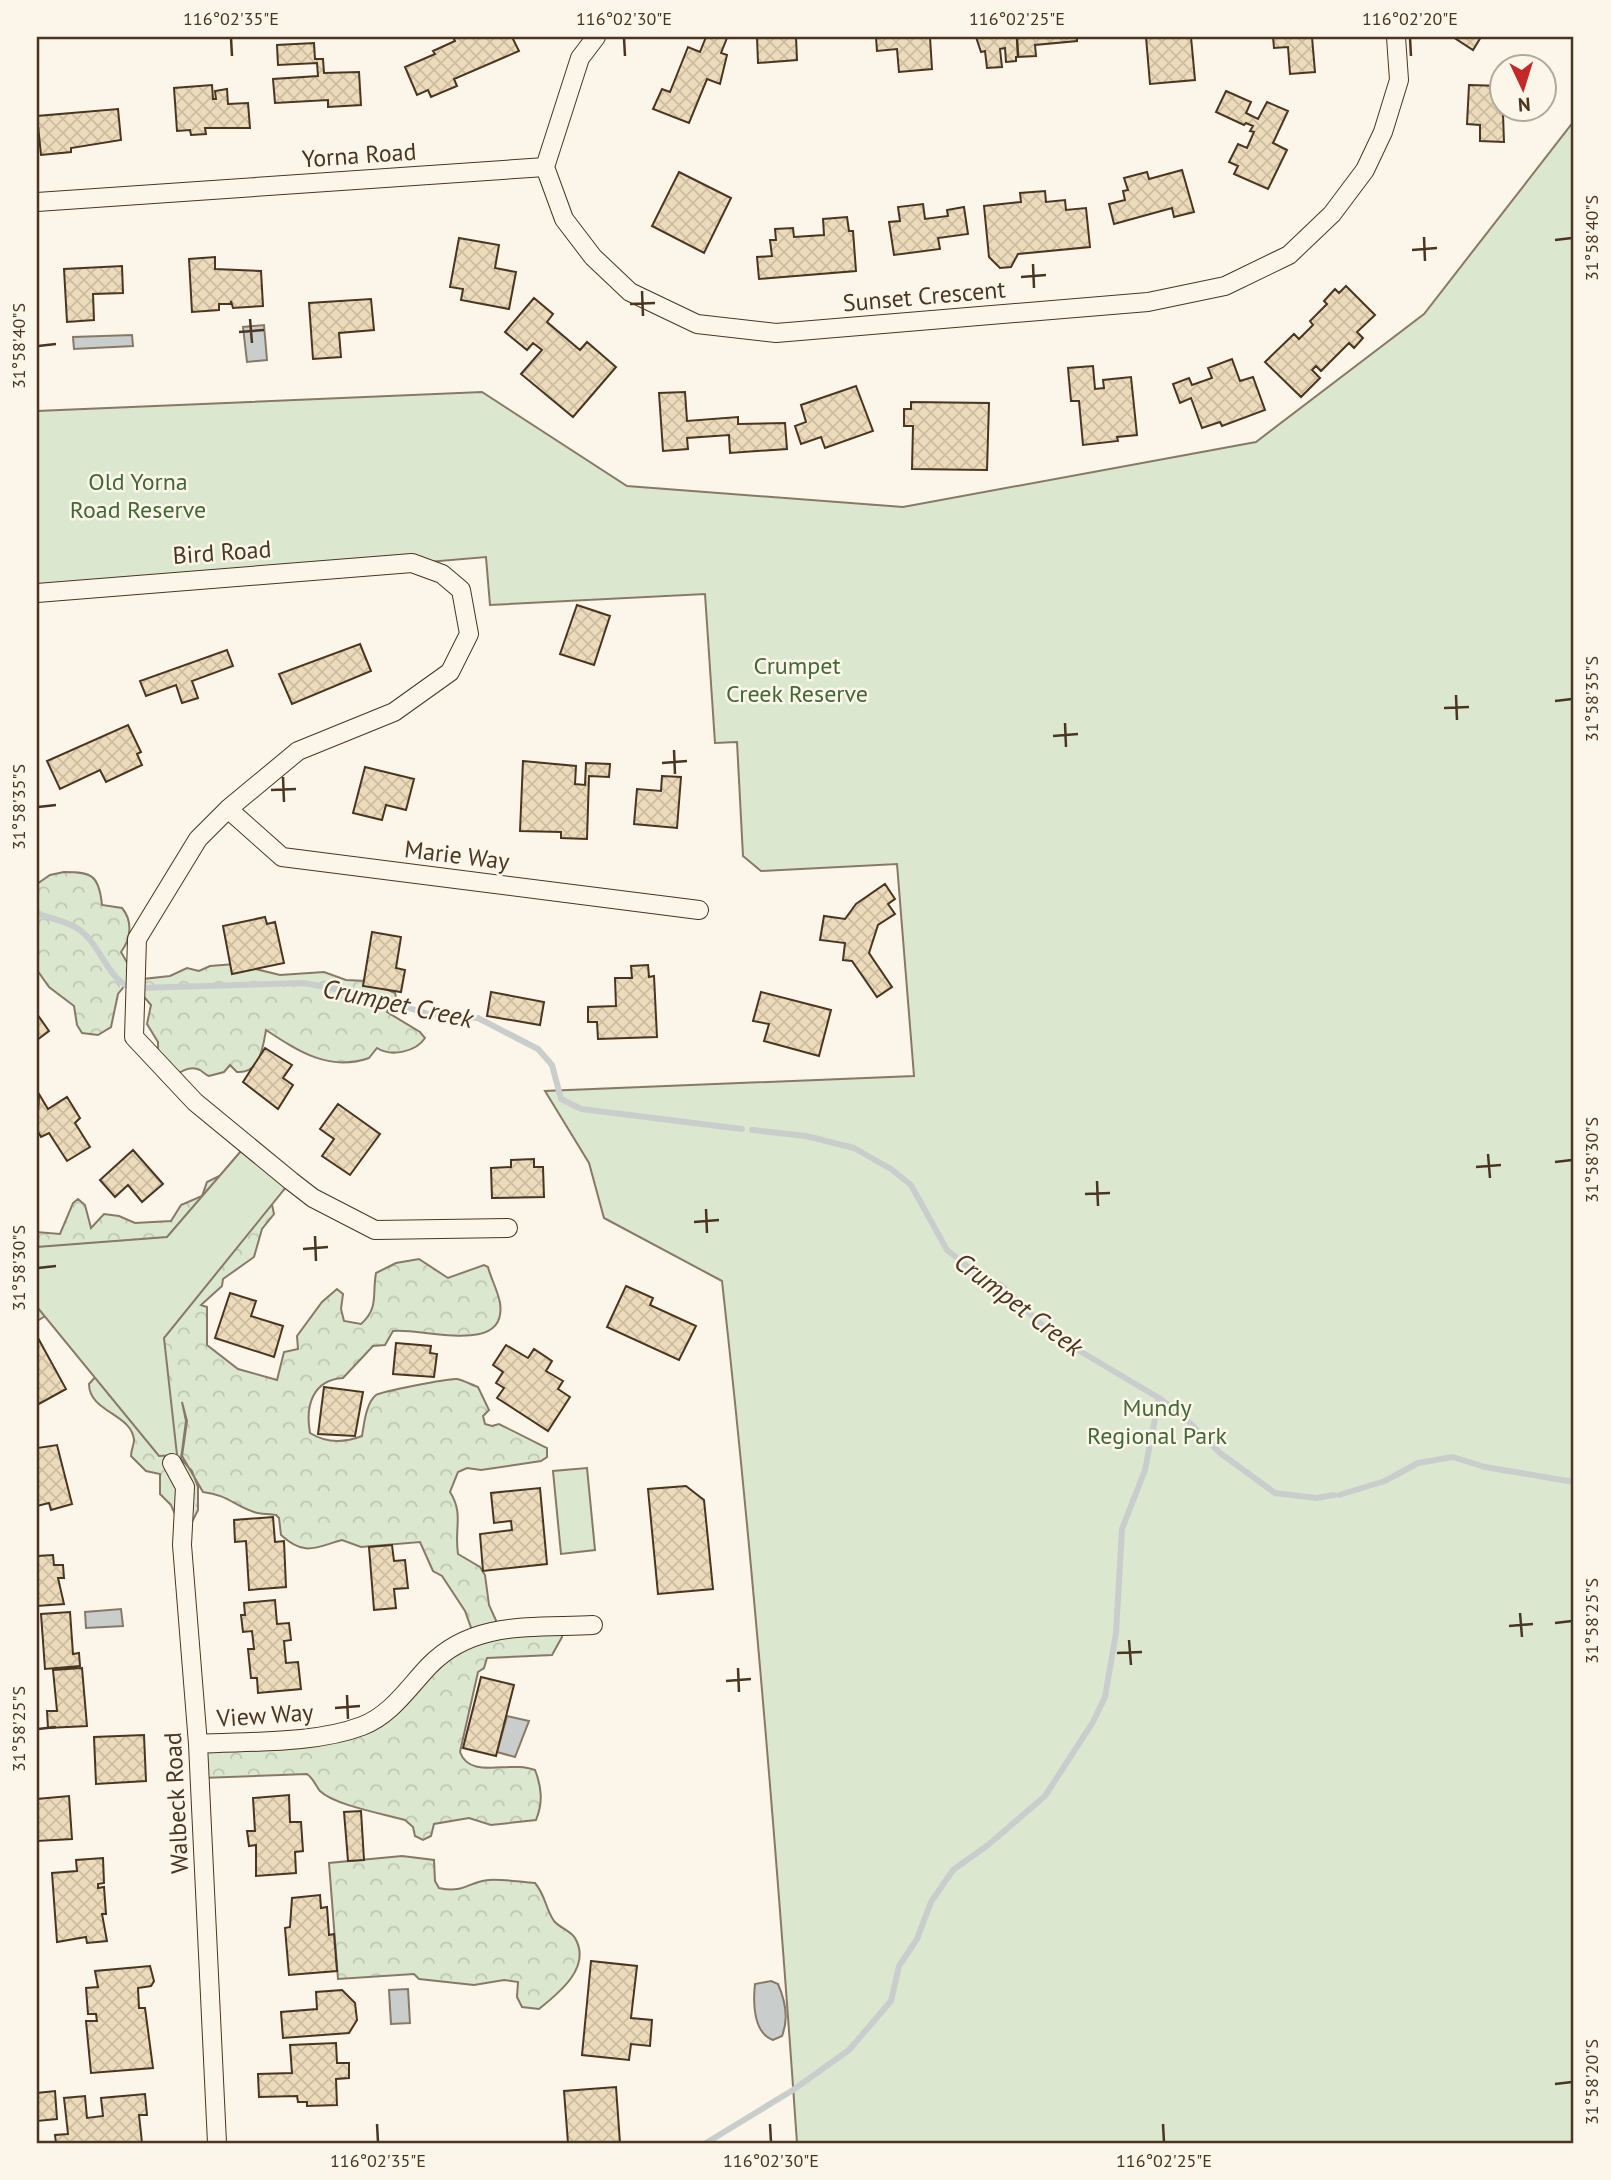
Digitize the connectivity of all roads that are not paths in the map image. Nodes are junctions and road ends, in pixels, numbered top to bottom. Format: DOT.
graph roads {
  1 [pos="596,37"];
  2 [pos="1396,37"];
  3 [pos="545,167"];
  4 [pos="37,202"];
  5 [pos="37,593"];
  6 [pos="228,809"];
  7 [pos="699,910"];
  8 [pos="508,1228"];
  9 [pos="172,1464"];
  10 [pos="593,1625"];
  11 [pos="198,1744"];
  12 [pos="217,2143"];
  1 -- 3 [label="street"];
  2 -- 3 [label="street, Sunset Crescent"];
  3 -- 4 [label="street, Yorna Road"];
  5 -- 6 [label="street, Bird Road"];
  6 -- 7 [label="street, Marie Way"];
  6 -- 8 [label="street"];
  9 -- 11 [label="street, Walbeck Road"];
  10 -- 11 [label="street, View Way"];
  11 -- 12 [label="street, Walbeck Road"];
}
